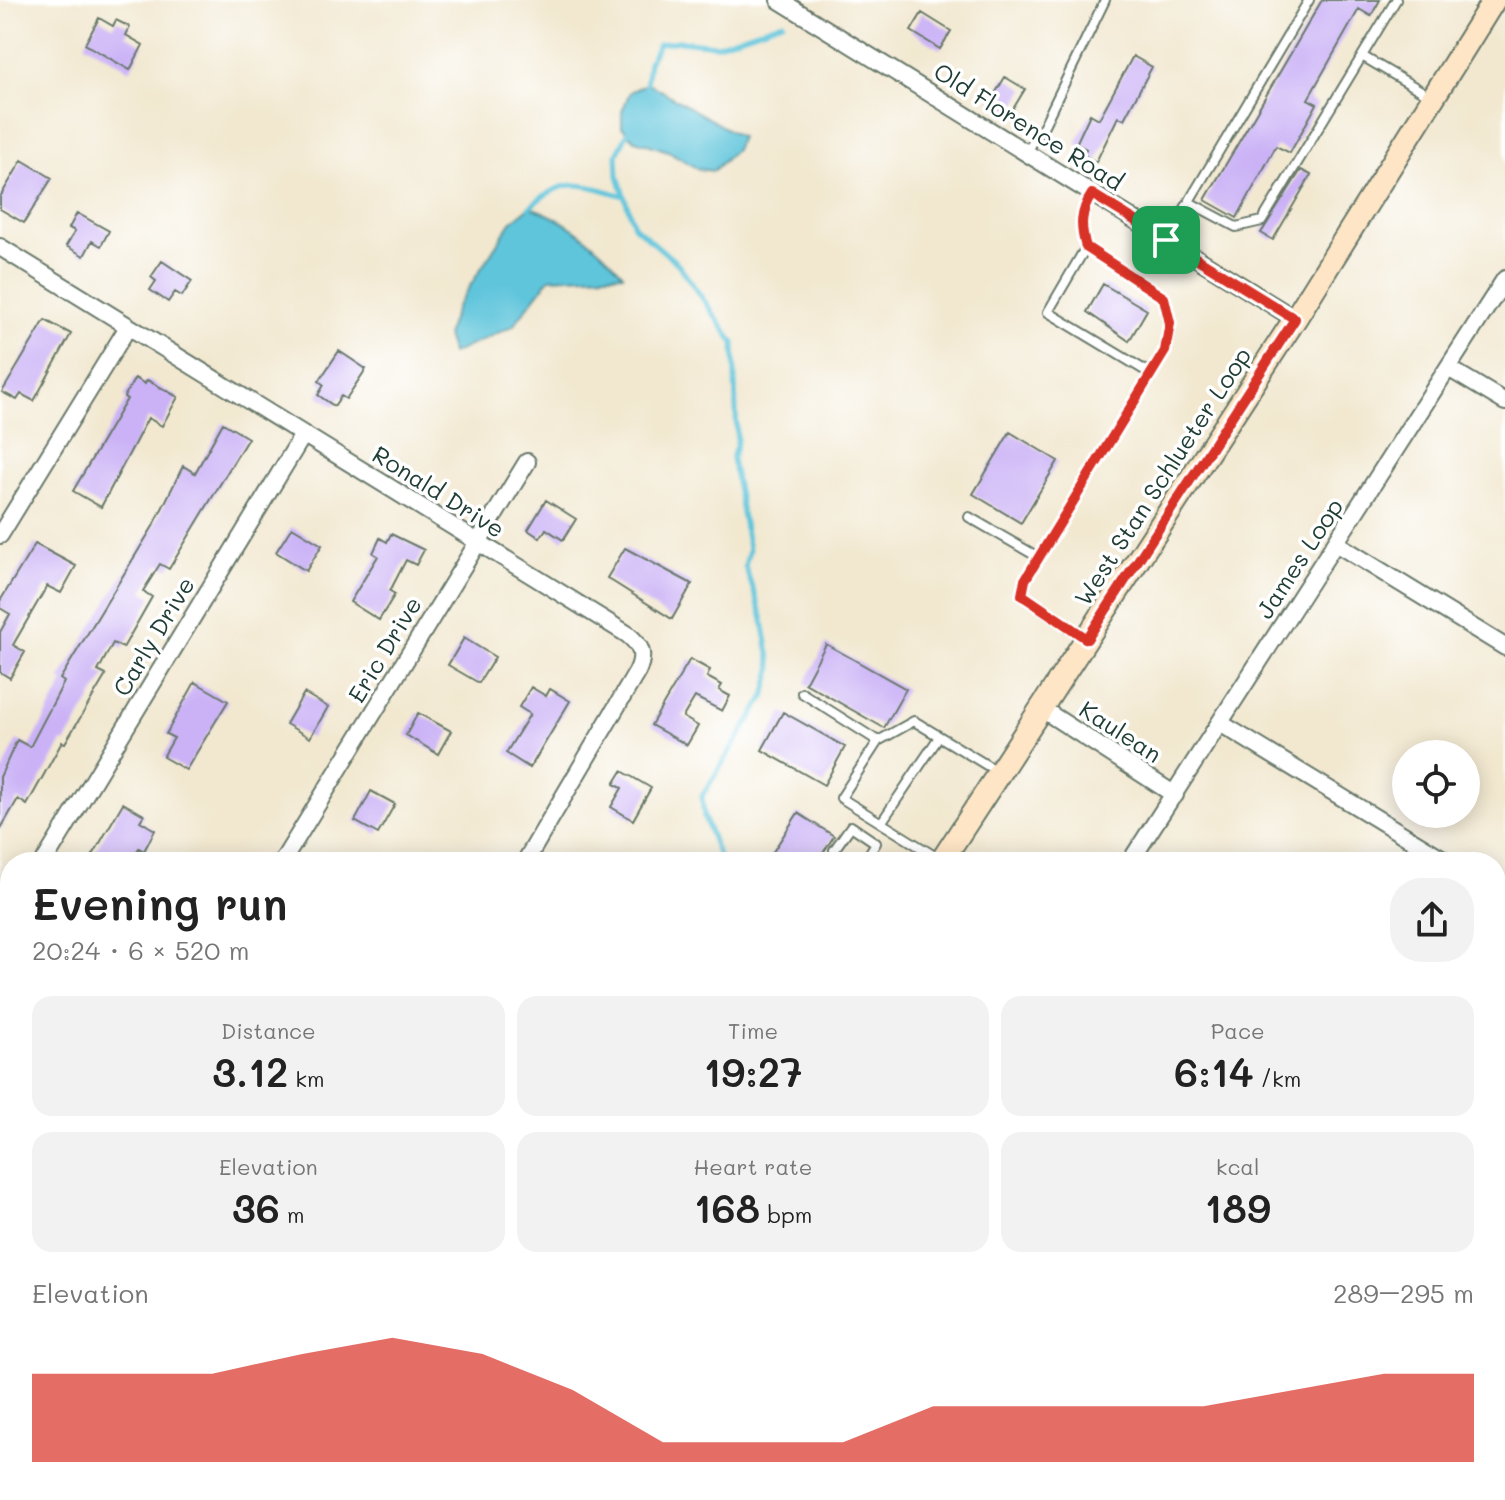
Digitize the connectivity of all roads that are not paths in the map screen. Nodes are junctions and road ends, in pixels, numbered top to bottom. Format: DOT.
graph roads {
  1 [pos="779,0"];
  2 [pos="1105,0"];
  3 [pos="1309,0"];
  4 [pos="1396,0"];
  5 [pos="1494,0"];
  6 [pos="1362,56"];
  7 [pos="1433,98"];
  8 [pos="1026,153"];
  9 [pos="1092,194"];
  10 [pos="1189,202"];
  11 [pos="1166,240"];
  12 [pos="0,247"];
  13 [pos="1086,247"];
  14 [pos="1505,279"];
  15 [pos="1295,319"];
  16 [pos="128,327"];
  17 [pos="1450,369"];
  18 [pos="1151,374"];
  19 [pos="1505,402"];
  20 [pos="303,435"];
  21 [pos="527,462"];
  22 [pos="969,517"];
  23 [pos="0,535"];
  24 [pos="476,543"];
  25 [pos="1337,544"];
  26 [pos="1038,557"];
  27 [pos="1087,639"];
  28 [pos="1505,647"];
  29 [pos="802,693"];
  30 [pos="1042,709"];
  31 [pos="1220,723"];
  32 [pos="939,737"];
  33 [pos="878,741"];
  34 [pos="998,772"];
  35 [pos="1175,795"];
  36 [pos="881,823"];
  37 [pos="834,850"];
  38 [pos="50,852"];
  39 [pos="288,852"];
  40 [pos="531,852"];
  41 [pos="870,852"];
  42 [pos="927,852"];
  43 [pos="947,852"];
  44 [pos="1137,852"];
  45 [pos="1432,852"];
  1 -- 8 [label="street, Old Florence Road"];
  2 -- 8 [label="lane"];
  3 -- 10 [label="lane"];
  4 -- 6 [label="lane"];
  5 -- 7 [label="main road, West Stan Schlueter Loop"];
  6 -- 7 [label="lane"];
  6 -- 10 [label="lane"];
  7 -- 15 [label="main road, West Stan Schlueter Loop"];
  8 -- 9 [label="street, Old Florence Road"];
  9 -- 11 [label="street, Old Florence Road"];
  9 -- 13 [label="lane"];
  10 -- 11 [label="lane"];
  11 -- 15 [label="street, Old Florence Road"];
  12 -- 16 [label="street, Ronald Drive"];
  13 -- 18 [label="lane"];
  13 -- 18 [label="lane"];
  14 -- 17 [label="street, James Loop"];
  15 -- 27 [label="main road, West Stan Schlueter Loop"];
  16 -- 20 [label="street, Ronald Drive"];
  16 -- 23 [label="street"];
  17 -- 19 [label="street"];
  17 -- 25 [label="street, James Loop"];
  18 -- 26 [label="lane"];
  20 -- 24 [label="street, Ronald Drive"];
  20 -- 38 [label="street, Carly Drive"];
  21 -- 24 [label="street, Eric Drive"];
  22 -- 26 [label="lane"];
  24 -- 39 [label="street, Eric Drive"];
  24 -- 40 [label="street, Ronald Drive"];
  25 -- 28 [label="street"];
  25 -- 31 [label="street, James Loop"];
  26 -- 27 [label="lane"];
  27 -- 30 [label="main road, West Stan Schlueter Loop"];
  29 -- 33 [label="lane"];
  30 -- 34 [label="main road, West Stan Schlueter Loop"];
  30 -- 35 [label="street, Kaulean"];
  31 -- 35 [label="street, James Loop"];
  31 -- 45 [label="street"];
  32 -- 33 [label="lane"];
  32 -- 34 [label="lane"];
  32 -- 36 [label="lane"];
  33 -- 36 [label="lane"];
  34 -- 43 [label="main road, West Stan Schlueter Loop"];
  35 -- 44 [label="street, James Loop"];
  36 -- 42 [label="lane"];
  37 -- 41 [label="lane"];
}
